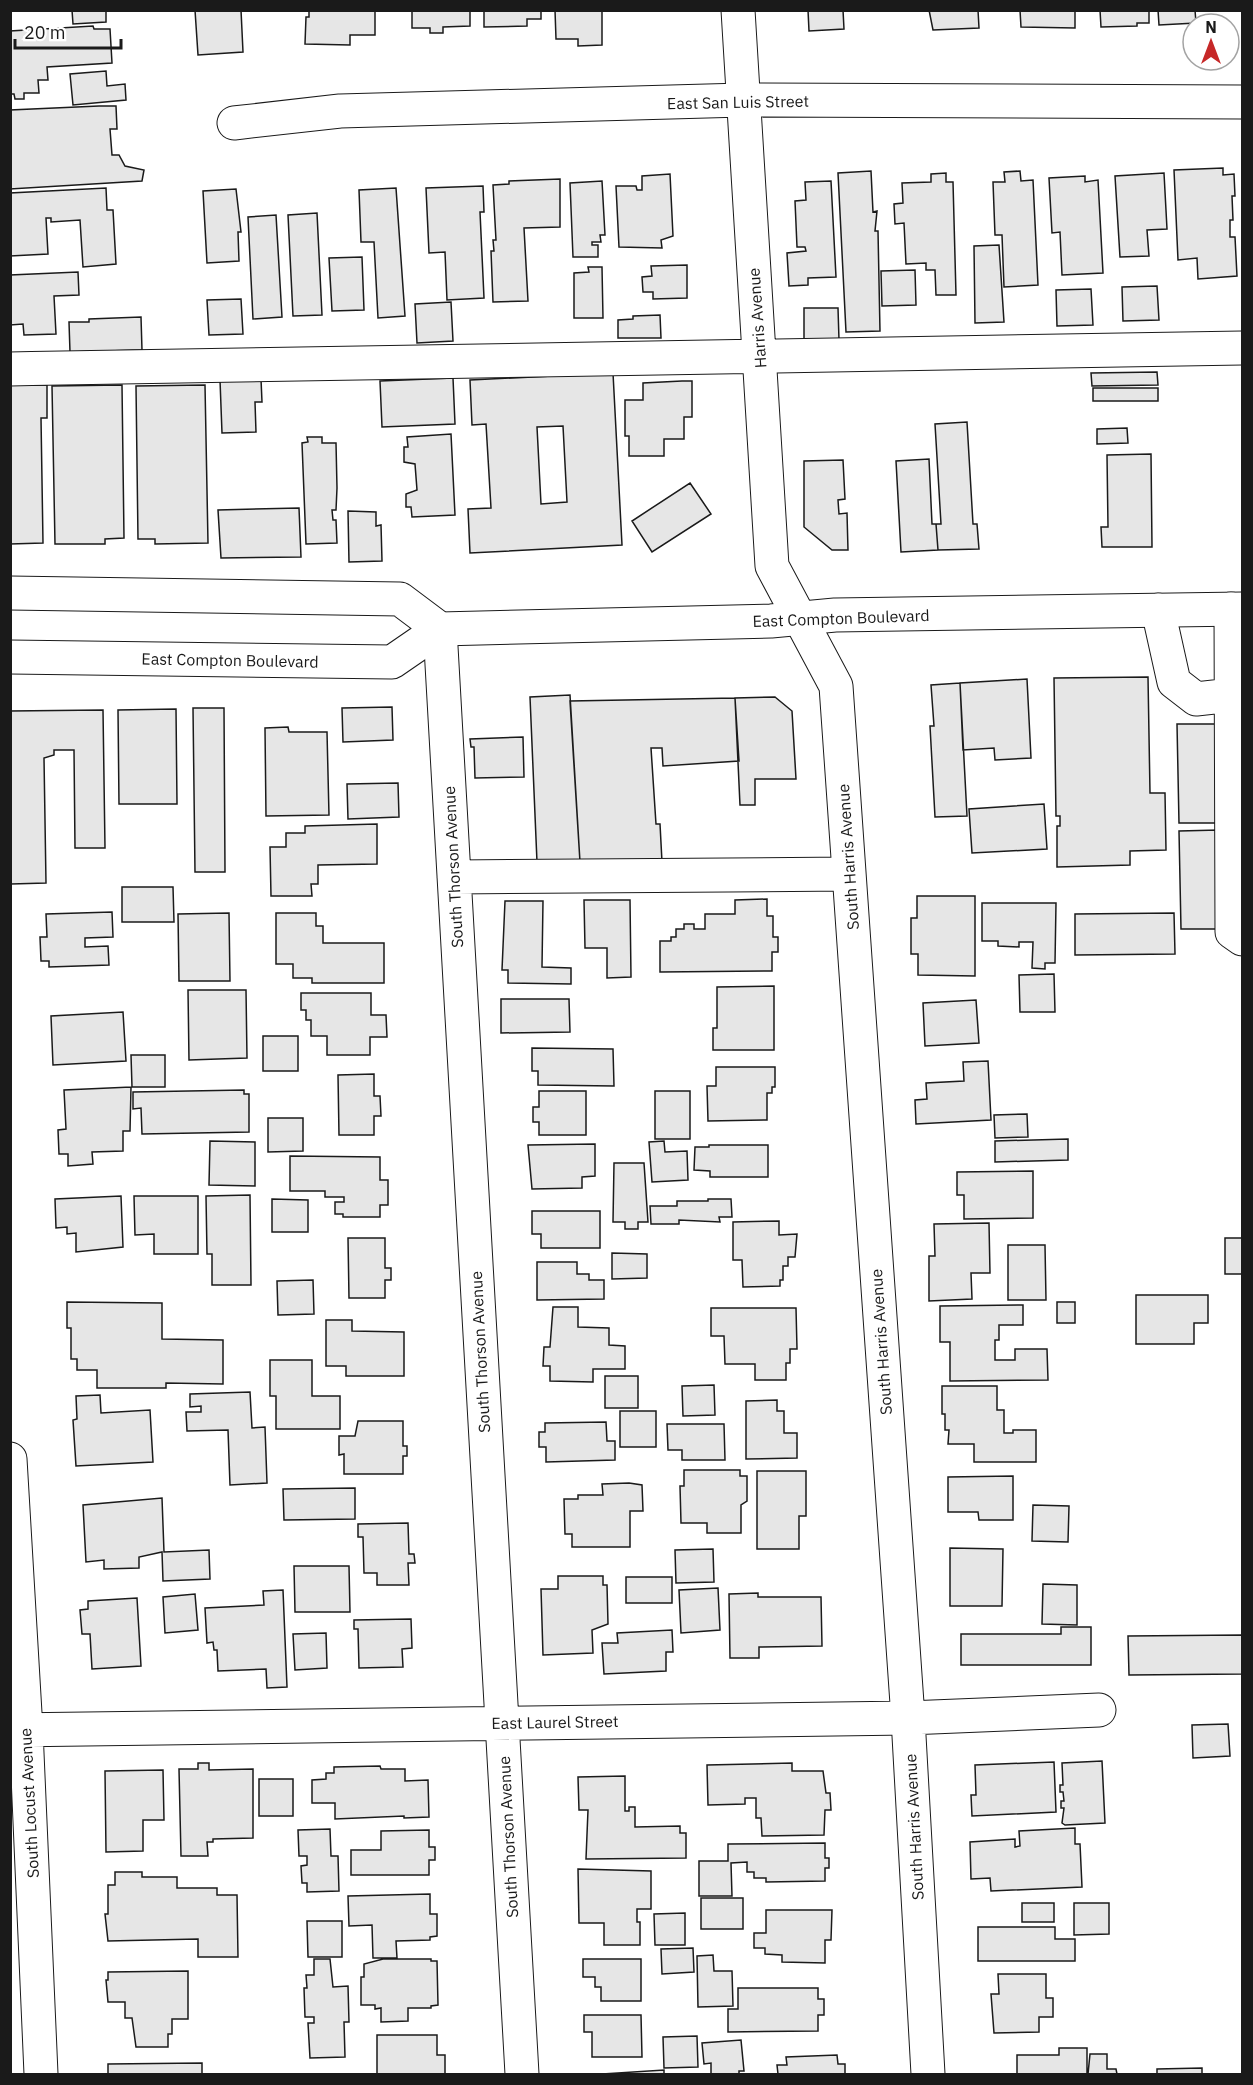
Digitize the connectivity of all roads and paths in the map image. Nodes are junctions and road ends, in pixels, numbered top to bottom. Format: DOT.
graph roads {
  1 [pos="738,10"];
  2 [pos="743,100"];
  3 [pos="1242,102"];
  4 [pos="234,123"];
  5 [pos="1242,348"];
  6 [pos="759,356"];
  7 [pos="10,369"];
  8 [pos="10,592"];
  9 [pos="1236,609"];
  10 [pos="1158,610"];
  11 [pos="799,618"];
  12 [pos="440,629"];
  13 [pos="10,657"];
  14 [pos="1233,695"];
  15 [pos="849,874"];
  16 [pos="454,877"];
  17 [pos="1242,939"];
  18 [pos="10,1459"];
  19 [pos="1099,1710"];
  20 [pos="908,1718"];
  21 [pos="501,1722"];
  22 [pos="18,1730"];
  23 [pos="41,2074"];
  24 [pos="522,2074"];
  25 [pos="928,2074"];
  1 -- 2 [label="street, Harris Avenue"];
  2 -- 3 [label="street, East San Luis Street"];
  2 -- 4 [label="street, East San Luis Street"];
  2 -- 6 [label="street, Harris Avenue"];
  5 -- 6 [label="street"];
  6 -- 7 [label="street"];
  6 -- 11 [label="street, Harris Avenue"];
  8 -- 12 [label="street"];
  9 -- 10 [label="street, East Compton Boulevard"];
  9 -- 14 [label="street"];
  10 -- 11 [label="street, East Compton Boulevard"];
  10 -- 14 [label="street"];
  11 -- 12 [label="street, East Compton Boulevard"];
  11 -- 15 [label="street, South Harris Avenue"];
  12 -- 13 [label="street, East Compton Boulevard"];
  12 -- 16 [label="street, South Thorson Avenue"];
  14 -- 17 [label="street"];
  15 -- 16 [label="street"];
  15 -- 20 [label="street, South Harris Avenue"];
  16 -- 21 [label="street, South Thorson Avenue"];
  18 -- 22 [label="street, South Locust Avenue"];
  19 -- 20 [label="street, East Laurel Street"];
  20 -- 21 [label="street, East Laurel Street"];
  20 -- 25 [label="street, South Harris Avenue"];
  21 -- 22 [label="street, East Laurel Street"];
  21 -- 24 [label="street, South Thorson Avenue"];
  22 -- 23 [label="street, South Locust Avenue"];
}
